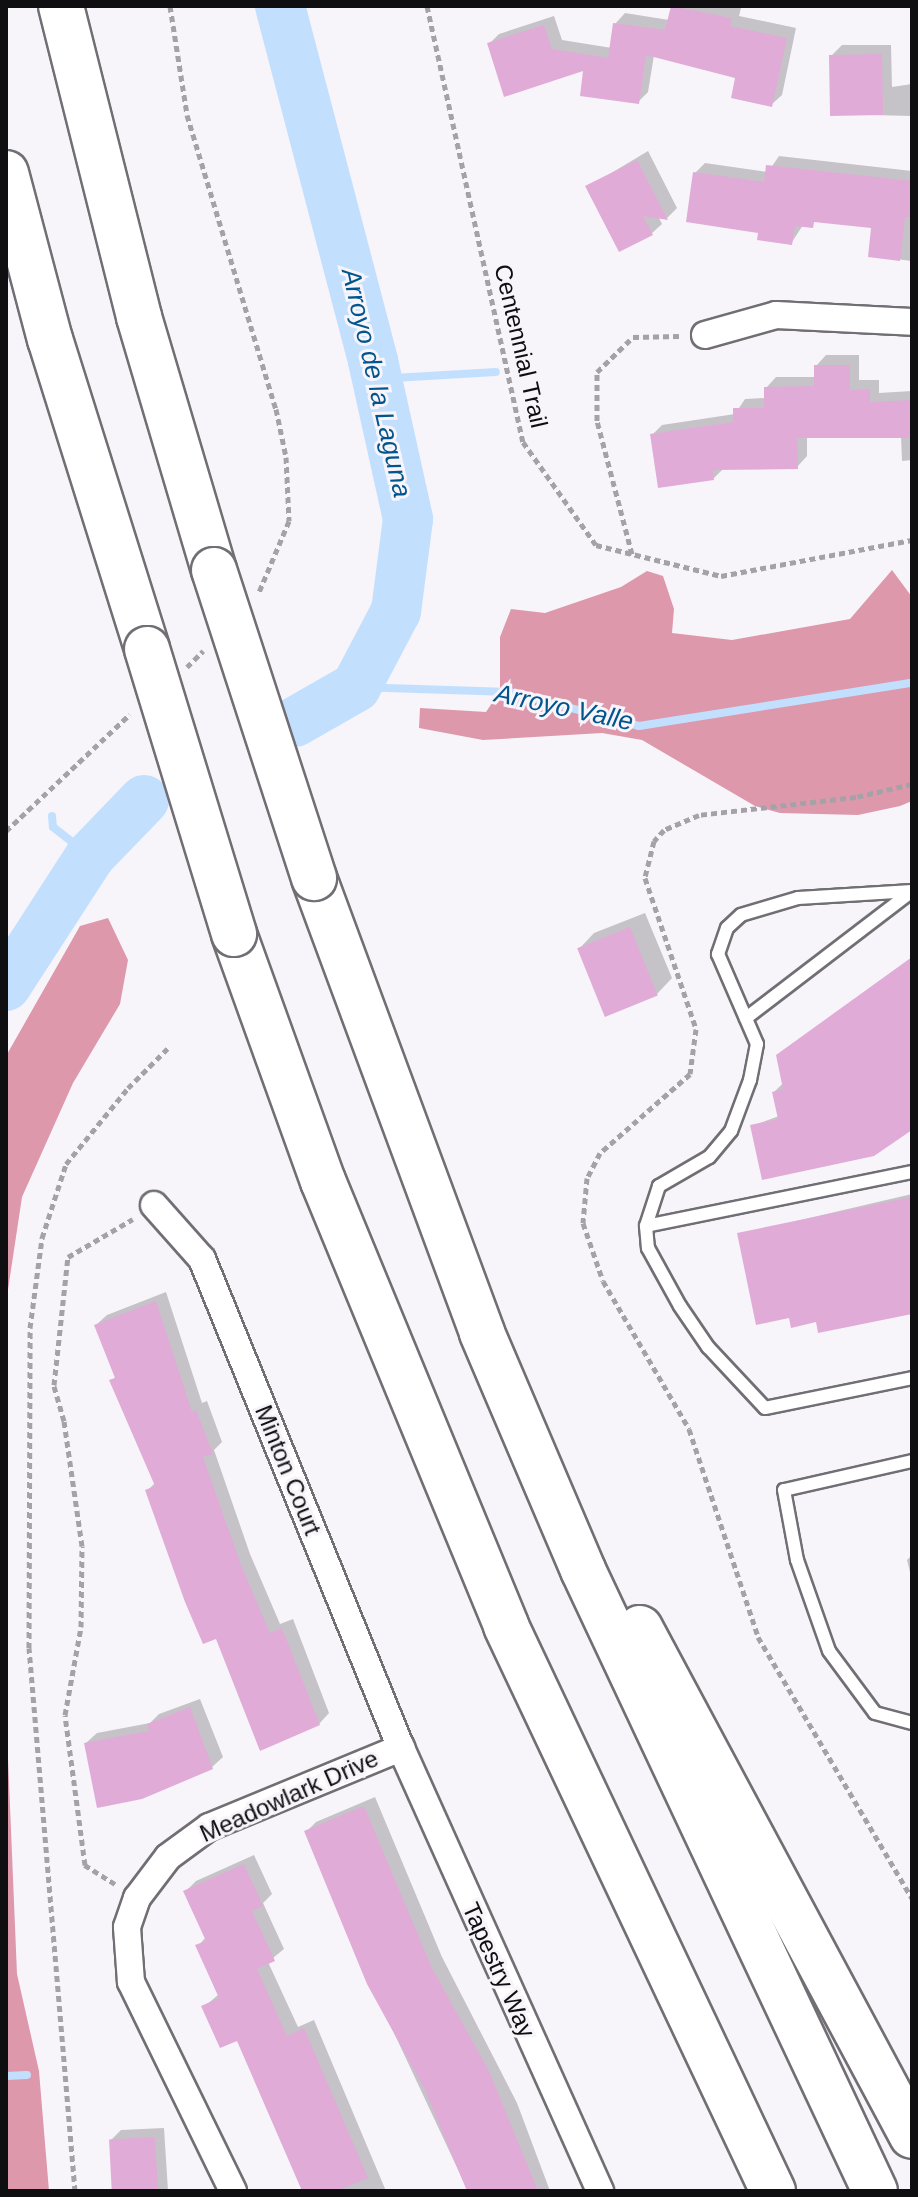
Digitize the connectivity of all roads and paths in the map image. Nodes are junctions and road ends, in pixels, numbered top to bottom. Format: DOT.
graph roads {
  1 [pos="61,6"];
  2 [pos="427,6"];
  3 [pos="6,173"];
  4 [pos="912,322"];
  5 [pos="705,335"];
  6 [pos="912,540"];
  7 [pos="632,554"];
  8 [pos="912,784"];
  9 [pos="912,891"];
  10 [pos="746,1018"];
  11 [pos="169,1047"];
  12 [pos="912,1172"];
  13 [pos="154,1205"];
  14 [pos="646,1226"];
  15 [pos="482,1333"];
  16 [pos="912,1378"];
  17 [pos="912,1461"];
  18 [pos="912,1723"];
  19 [pos="401,1748"];
  20 [pos="137,1898"];
  21 [pos="912,1898"];
  22 [pos="912,2136"];
  23 [pos="75,2191"];
  24 [pos="233,2191"];
  25 [pos="600,2191"];
  26 [pos="773,2191"];
  27 [pos="875,2191"];
  1 -- 15 [label="highway, bridge"];
  2 -- 7 [label="path, Centennial Trail"];
  3 -- 26 [label="highway, bridge"];
  4 -- 5 [label="street"];
  5 -- 7 [label="path"];
  6 -- 7 [label="path, Centennial Trail"];
  8 -- 21 [label="path"];
  9 -- 10 [label="lane"];
  9 -- 10 [label="lane"];
  10 -- 14 [label="lane"];
  11 -- 23 [label="path"];
  12 -- 14 [label="lane"];
  13 -- 19 [label="street, Minton Court"];
  13 -- 20 [label="path"];
  14 -- 16 [label="lane"];
  15 -- 22 [label="highway"];
  15 -- 27 [label="highway"];
  17 -- 18 [label="lane"];
  19 -- 20 [label="street, Meadowlark Drive"];
  19 -- 25 [label="street, Tapestry Way"];
  20 -- 24 [label="street, Meadowlark Drive"];
}
